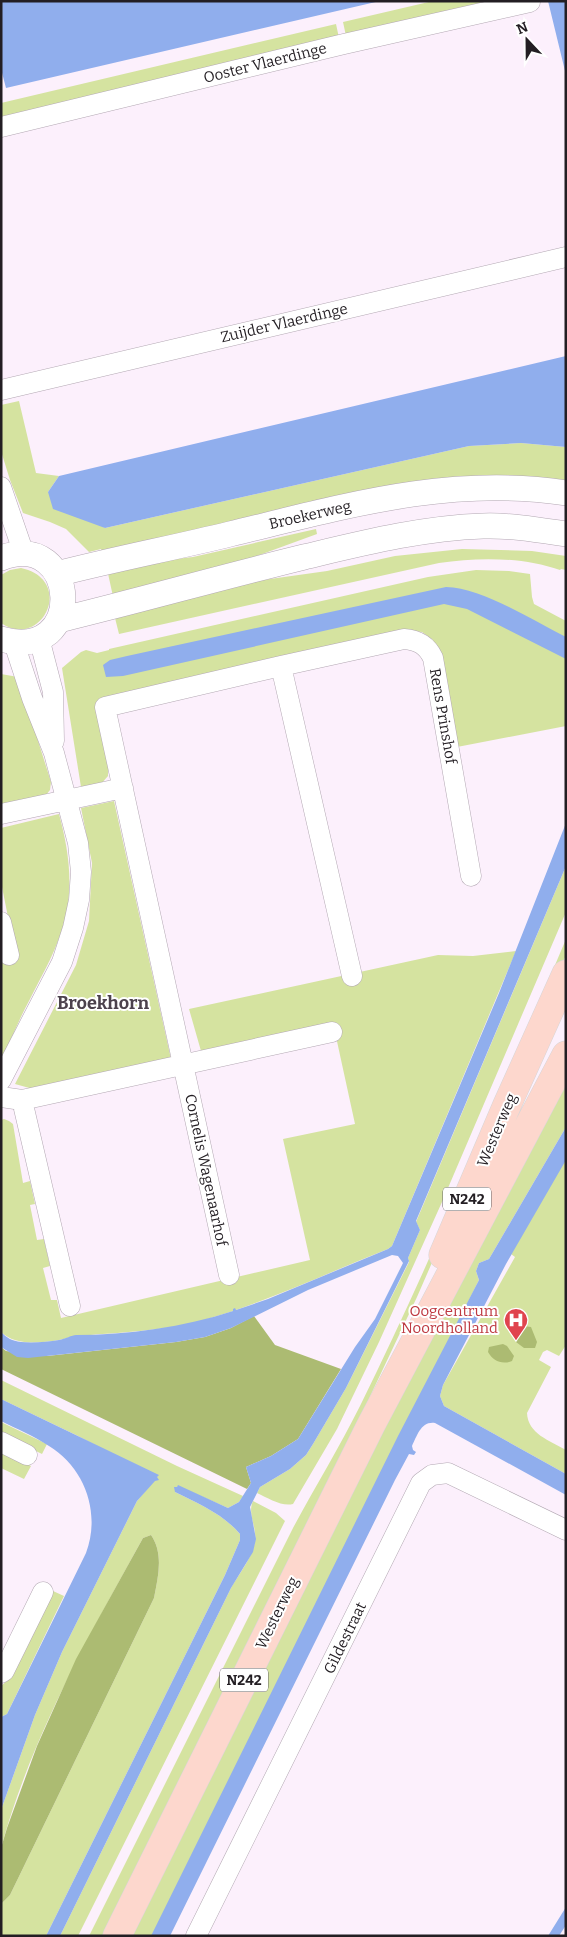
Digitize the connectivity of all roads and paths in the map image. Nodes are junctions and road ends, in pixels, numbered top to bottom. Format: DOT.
graph roads {
  1 [pos="530,2"];
  2 [pos="1,127"];
  3 [pos="566,257"];
  4 [pos="1,390"];
  5 [pos="1,487"];
  6 [pos="566,493"];
  7 [pos="566,534"];
  8 [pos="12,556"];
  9 [pos="57,574"];
  10 [pos="59,620"];
  11 [pos="40,638"];
  12 [pos="8,641"];
  13 [pos="280,666"];
  14 [pos="54,753"];
  15 [pos="123,788"];
  16 [pos="66,800"];
  17 [pos="1,814"];
  18 [pos="471,876"];
  19 [pos="1,922"];
  20 [pos="8,955"];
  21 [pos="566,974"];
  22 [pos="352,976"];
  23 [pos="332,1032"];
  24 [pos="566,1055"];
  25 [pos="183,1065"];
  26 [pos="1,1080"];
  27 [pos="1,1097"];
  28 [pos="22,1100"];
  29 [pos="229,1275"];
  30 [pos="70,1306"];
  31 [pos="371,1425"];
  32 [pos="1,1442"];
  33 [pos="27,1455"];
  34 [pos="566,1530"];
  35 [pos="43,1592"];
  36 [pos="1,1673"];
  37 [pos="117,1936"];
  38 [pos="196,1936"];
  1 -- 2 [label="street, Ooster Vlaerdinge"];
  3 -- 4 [label="street, Zuijder Vlaerdinge"];
  5 -- 8 [label="street"];
  6 -- 9 [label="street, Broekerweg"];
  7 -- 10 [label="street"];
  8 -- 9 [label="street"];
  9 -- 10 [label="street"];
  10 -- 11 [label="street"];
  11 -- 12 [label="street"];
  11 -- 14 [label="street"];
  12 -- 14 [label="street"];
  13 -- 15 [label="street, Rens Prinshof"];
  13 -- 18 [label="street, Rens Prinshof"];
  13 -- 22 [label="street"];
  14 -- 16 [label="street"];
  15 -- 16 [label="street"];
  15 -- 25 [label="street, Rens Prinshof"];
  16 -- 17 [label="street"];
  16 -- 26 [label="street"];
  19 -- 20 [label="street"];
  21 -- 31 [label="main road, Westerweg / N242"];
  23 -- 25 [label="street"];
  24 -- 31 [label="main road, Westerweg / N242"];
  25 -- 28 [label="street"];
  25 -- 29 [label="street, Cornelis Wagenaarhof"];
  27 -- 28 [label="street"];
  28 -- 30 [label="street"];
  31 -- 37 [label="main road, Westerweg / N242"];
  32 -- 33 [label="street"];
  34 -- 38 [label="street, Gildestraat"];
  35 -- 36 [label="street"];
}
